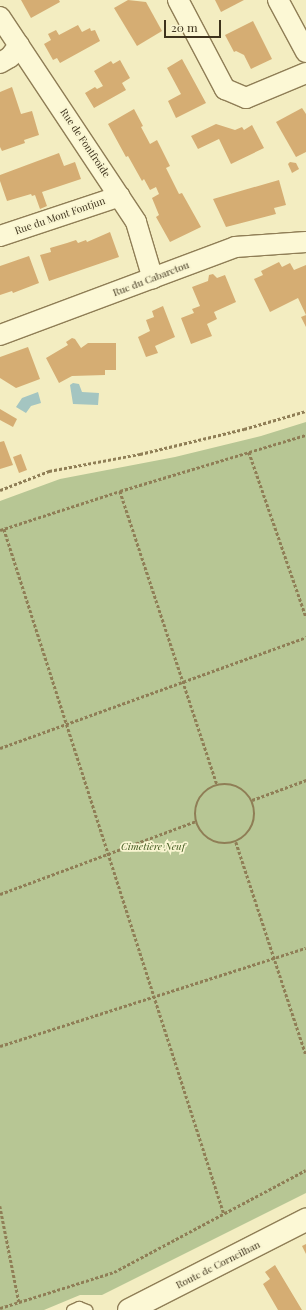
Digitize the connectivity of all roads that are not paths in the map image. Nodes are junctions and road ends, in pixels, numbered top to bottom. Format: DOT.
graph roads {
  1 [pos="178,0"];
  2 [pos="278,0"];
  3 [pos="0,17"];
  4 [pos="19,45"];
  5 [pos="306,52"];
  6 [pos="0,63"];
  7 [pos="306,74"];
  8 [pos="120,196"];
  9 [pos="0,236"];
  10 [pos="306,242"];
  11 [pos="153,278"];
  12 [pos="0,335"];
  13 [pos="306,1220"];
  14 [pos="72,1310"];
  15 [pos="87,1310"];
  16 [pos="129,1310"];
  1 -- 7 [label="street"];
  2 -- 5 [label="street"];
  3 -- 4 [label="street, Rue de Fontfroide"];
  4 -- 6 [label="street"];
  4 -- 8 [label="street, Rue de Fontfroide"];
  8 -- 9 [label="street, Rue du Mont Fontjun"];
  8 -- 11 [label="street, Rue de Fontfroide"];
  10 -- 11 [label="street, Rue du Cabaretou"];
  11 -- 12 [label="street, Rue du Cabaretou"];
  13 -- 16 [label="street, Route de Corneilhan"];
  14 -- 15 [label="lane"];
}
